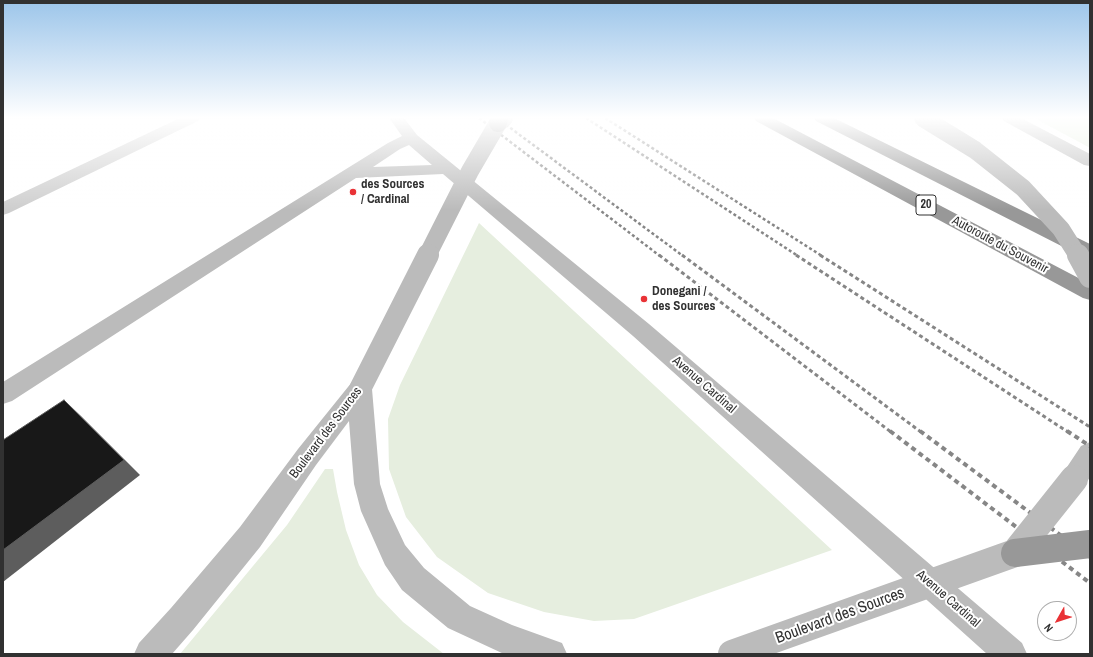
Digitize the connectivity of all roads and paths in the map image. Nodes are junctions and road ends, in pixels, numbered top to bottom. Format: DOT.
graph roads {
  1 [pos="129,149"];
  2 [pos="390,149"];
  3 [pos="424,149"];
  4 [pos="484,149"];
  5 [pos="819,149"];
  6 [pos="883,149"];
  7 [pos="973,149"];
  8 [pos="1066,149"];
  9 [pos="1084,158"];
  10 [pos="448,169"];
  11 [pos="351,173"];
  12 [pos="3,209"];
  13 [pos="1090,252"];
  14 [pos="1090,277"];
  15 [pos="1090,293"];
  16 [pos="360,389"];
  17 [pos="3,394"];
  18 [pos="1090,454"];
  19 [pos="1090,544"];
  20 [pos="1015,553"];
  21 [pos="545,652"];
  22 [pos="150,654"];
  23 [pos="732,654"];
  24 [pos="1011,654"];
  1 -- 12 [label="street"];
  2 -- 11 [label="main road"];
  3 -- 10 [label="main road, Avenue Cardinal"];
  4 -- 16 [label="main road, Boulevard des Sources, bridge"];
  5 -- 15 [label="highway, Autoroute du Souvenir / 20"];
  6 -- 13 [label="highway, 20"];
  7 -- 14 [label="main road, bridge"];
  8 -- 9 [label="main road"];
  10 -- 11 [label="main road"];
  10 -- 24 [label="main road, Avenue Cardinal"];
  11 -- 17 [label="main road"];
  16 -- 21 [label="main road"];
  16 -- 22 [label="main road, Boulevard des Sources"];
  18 -- 20 [label="main road, bridge"];
  19 -- 20 [label="highway, bridge"];
  20 -- 23 [label="main road, Boulevard des Sources, bridge"];
}
